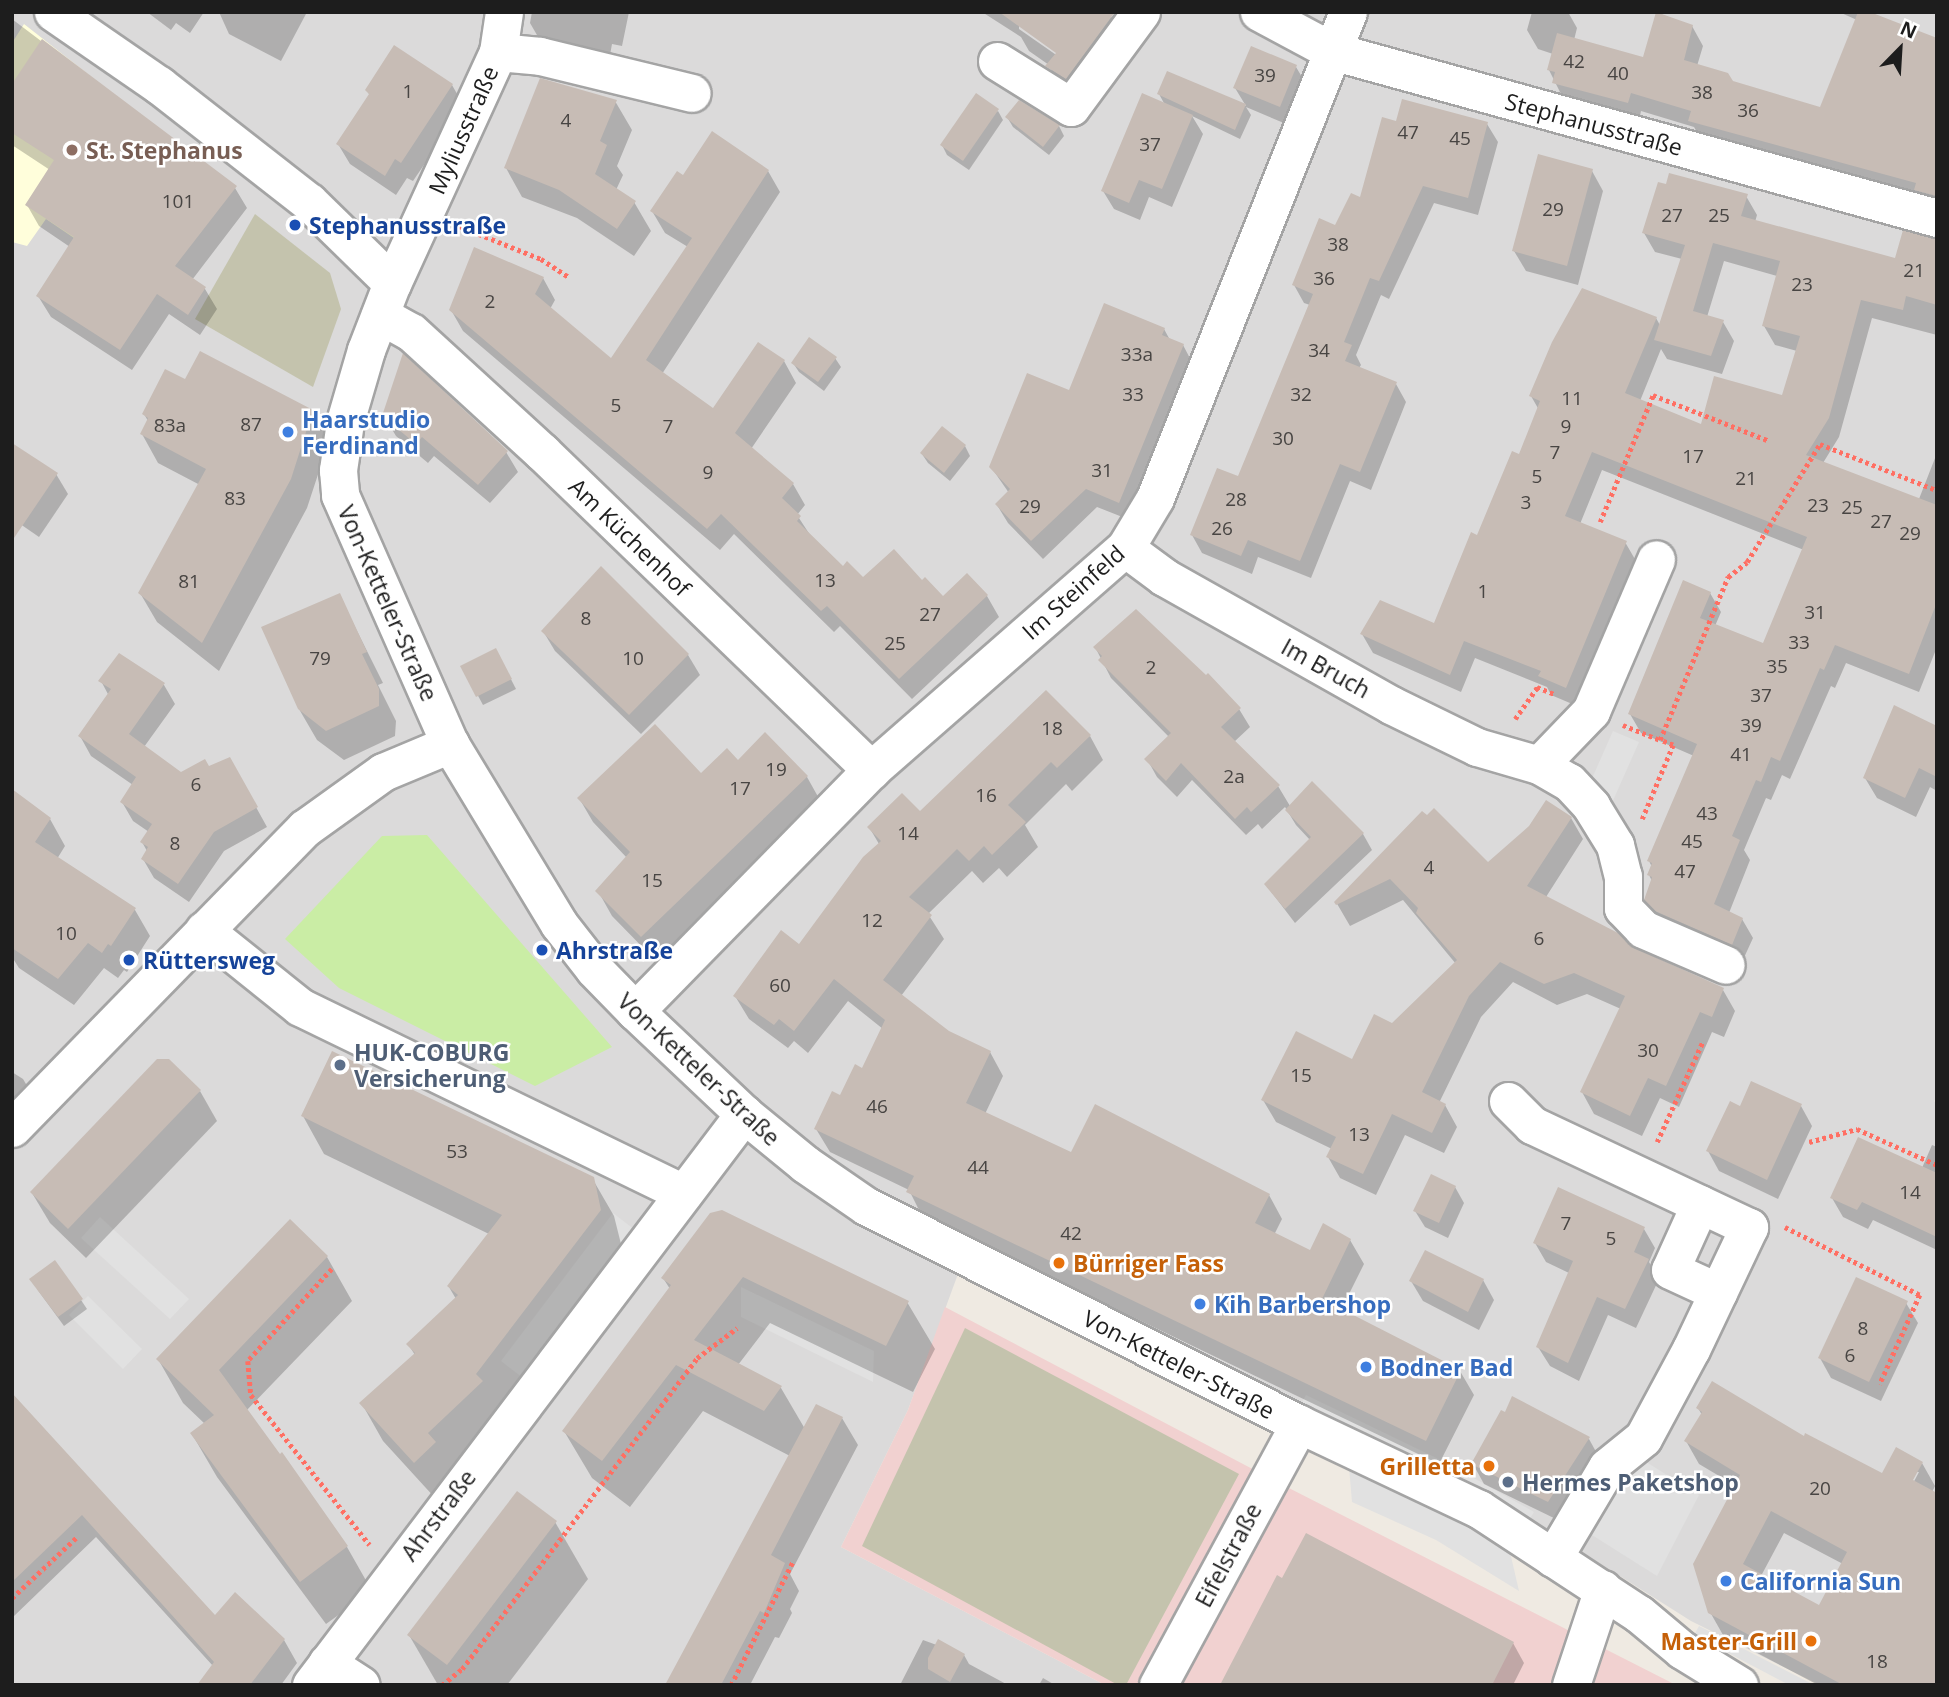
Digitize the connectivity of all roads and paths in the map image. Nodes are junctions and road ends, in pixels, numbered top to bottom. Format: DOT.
graph roads {
  1 [pos="53,12"];
  2 [pos="504,12"];
  3 [pos="1141,12"];
  4 [pos="1259,12"];
  5 [pos="1348,12"];
  6 [pos="1332,51"];
  7 [pos="498,52"];
  8 [pos="997,61"];
  9 [pos="692,93"];
  10 [pos="426,212"];
  11 [pos="1937,218"];
  12 [pos="569,278"];
  13 [pos="386,299"];
  14 [pos="1767,440"];
  15 [pos="1937,490"];
  16 [pos="1600,522"];
  17 [pos="1125,548"];
  18 [pos="1656,559"];
  19 [pos="1728,577"];
  20 [pos="1660,740"];
  21 [pos="450,744"];
  22 [pos="1539,765"];
  23 [pos="871,770"];
  24 [pos="1621,869"];
  25 [pos="204,930"];
  26 [pos="1726,965"];
  27 [pos="635,1011"];
  28 [pos="1703,1041"];
  29 [pos="1508,1101"];
  30 [pos="744,1114"];
  31 [pos="12,1128"];
  32 [pos="1809,1142"];
  33 [pos="1937,1165"];
  34 [pos="1642,1176"];
  35 [pos="682,1193"];
  36 [pos="1700,1204"];
  37 [pos="1784,1227"];
  38 [pos="332,1269"];
  39 [pos="1718,1292"];
  40 [pos="737,1328"];
  41 [pos="1880,1384"];
  42 [pos="1299,1424"];
  43 [pos="77,1536"];
  44 [pos="1553,1558"];
  45 [pos="793,1561"];
  46 [pos="393,1574"];
  47 [pos="1603,1589"];
  48 [pos="12,1598"];
  49 [pos="319,1674"];
  50 [pos="361,1685"];
  51 [pos="442,1685"];
  52 [pos="731,1685"];
  53 [pos="1158,1685"];
  54 [pos="1571,1685"];
  55 [pos="1739,1685"];
  1 -- 13 [label="street"];
  2 -- 7 [label="street, Myliusstraße"];
  3 -- 8 [label="street"];
  4 -- 6 [label="street, Stephanusstraße"];
  5 -- 6 [label="street, Im Steinfeld"];
  6 -- 11 [label="street, Stephanusstraße"];
  6 -- 17 [label="street, Im Steinfeld"];
  7 -- 9 [label="street"];
  7 -- 10 [label="street, Myliusstraße"];
  10 -- 12 [label="path"];
  10 -- 13 [label="street, Myliusstraße"];
  13 -- 21 [label="street, Von-Ketteler-Straße"];
  13 -- 23 [label="street, Am Küchenhof"];
  14 -- 16 [label="path"];
  15 -- 19 [label="path"];
  17 -- 22 [label="street, Im Bruch"];
  17 -- 23 [label="street, Im Steinfeld"];
  18 -- 22 [label="street"];
  20 -- 24 [label="path"];
  21 -- 25 [label="street"];
  21 -- 27 [label="street, Von-Ketteler-Straße"];
  22 -- 24 [label="street, Im Bruch"];
  23 -- 27 [label="street, Im Steinfeld"];
  24 -- 26 [label="street, Im Bruch"];
  25 -- 31 [label="street"];
  25 -- 35 [label="street"];
  27 -- 30 [label="street, Von-Ketteler-Straße"];
  28 -- 34 [label="path"];
  29 -- 34 [label="street"];
  30 -- 35 [label="street, Ahrstraße"];
  30 -- 42 [label="street, Von-Ketteler-Straße"];
  32 -- 33 [label="path"];
  34 -- 36 [label="street"];
  35 -- 46 [label="street, Ahrstraße"];
  36 -- 39 [label="street"];
  36 -- 39 [label="street"];
  37 -- 41 [label="path"];
  38 -- 46 [label="path"];
  39 -- 44 [label="street"];
  40 -- 51 [label="path"];
  42 -- 44 [label="street, Von-Ketteler-Straße"];
  42 -- 53 [label="street, Eifelstraße"];
  43 -- 48 [label="path"];
  44 -- 47 [label="street, Von-Ketteler-Straße"];
  45 -- 52 [label="path"];
  46 -- 49 [label="street, Ahrstraße"];
  47 -- 54 [label="street"];
  47 -- 55 [label="street, Von-Ketteler-Straße"];
  49 -- 50 [label="street"];
}
